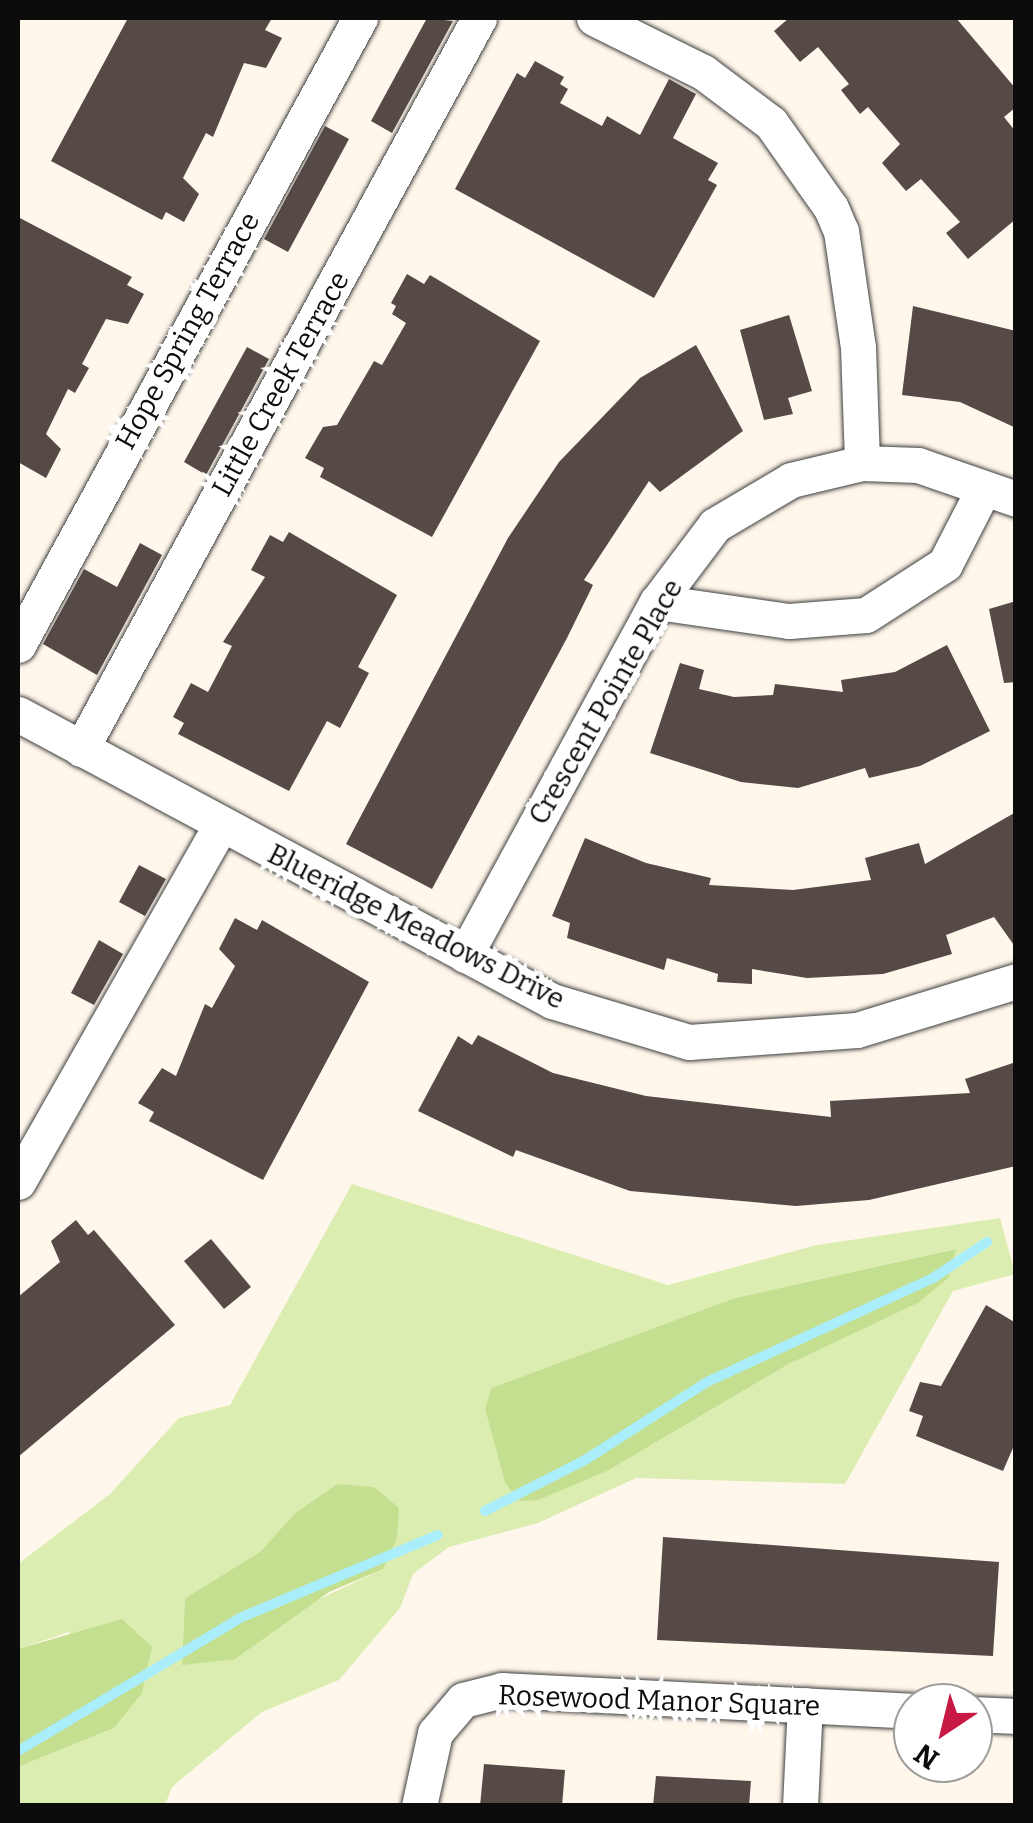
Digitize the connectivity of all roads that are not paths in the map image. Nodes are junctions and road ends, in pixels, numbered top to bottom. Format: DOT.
graph roads {
  1 [pos="360,18"];
  2 [pos="479,18"];
  3 [pos="594,18"];
  4 [pos="862,463"];
  5 [pos="999,495"];
  6 [pos="657,602"];
  7 [pos="18,645"];
  8 [pos="18,714"];
  9 [pos="80,749"];
  10 [pos="220,826"];
  11 [pos="465,955"];
  12 [pos="1016,981"];
  13 [pos="18,1182"];
  14 [pos="805,1706"];
  15 [pos="893,1710"];
  16 [pos="419,1806"];
  17 [pos="800,1806"];
  1 -- 7 [label="street, Hope Spring Terrace"];
  2 -- 9 [label="street, Little Creek Terrace"];
  3 -- 4 [label="street"];
  4 -- 5 [label="street, Crescent Pointe Place"];
  4 -- 6 [label="street, Crescent Pointe Place"];
  5 -- 6 [label="street"];
  6 -- 11 [label="street, Crescent Pointe Place"];
  8 -- 9 [label="street, Blueridge Meadows Drive"];
  9 -- 10 [label="street, Blueridge Meadows Drive"];
  10 -- 11 [label="street, Blueridge Meadows Drive"];
  10 -- 13 [label="street"];
  11 -- 12 [label="street, Blueridge Meadows Drive"];
  14 -- 15 [label="street, Rosewood Manor Square"];
  14 -- 16 [label="street, Rosewood Manor Square"];
  14 -- 17 [label="street"];
}
